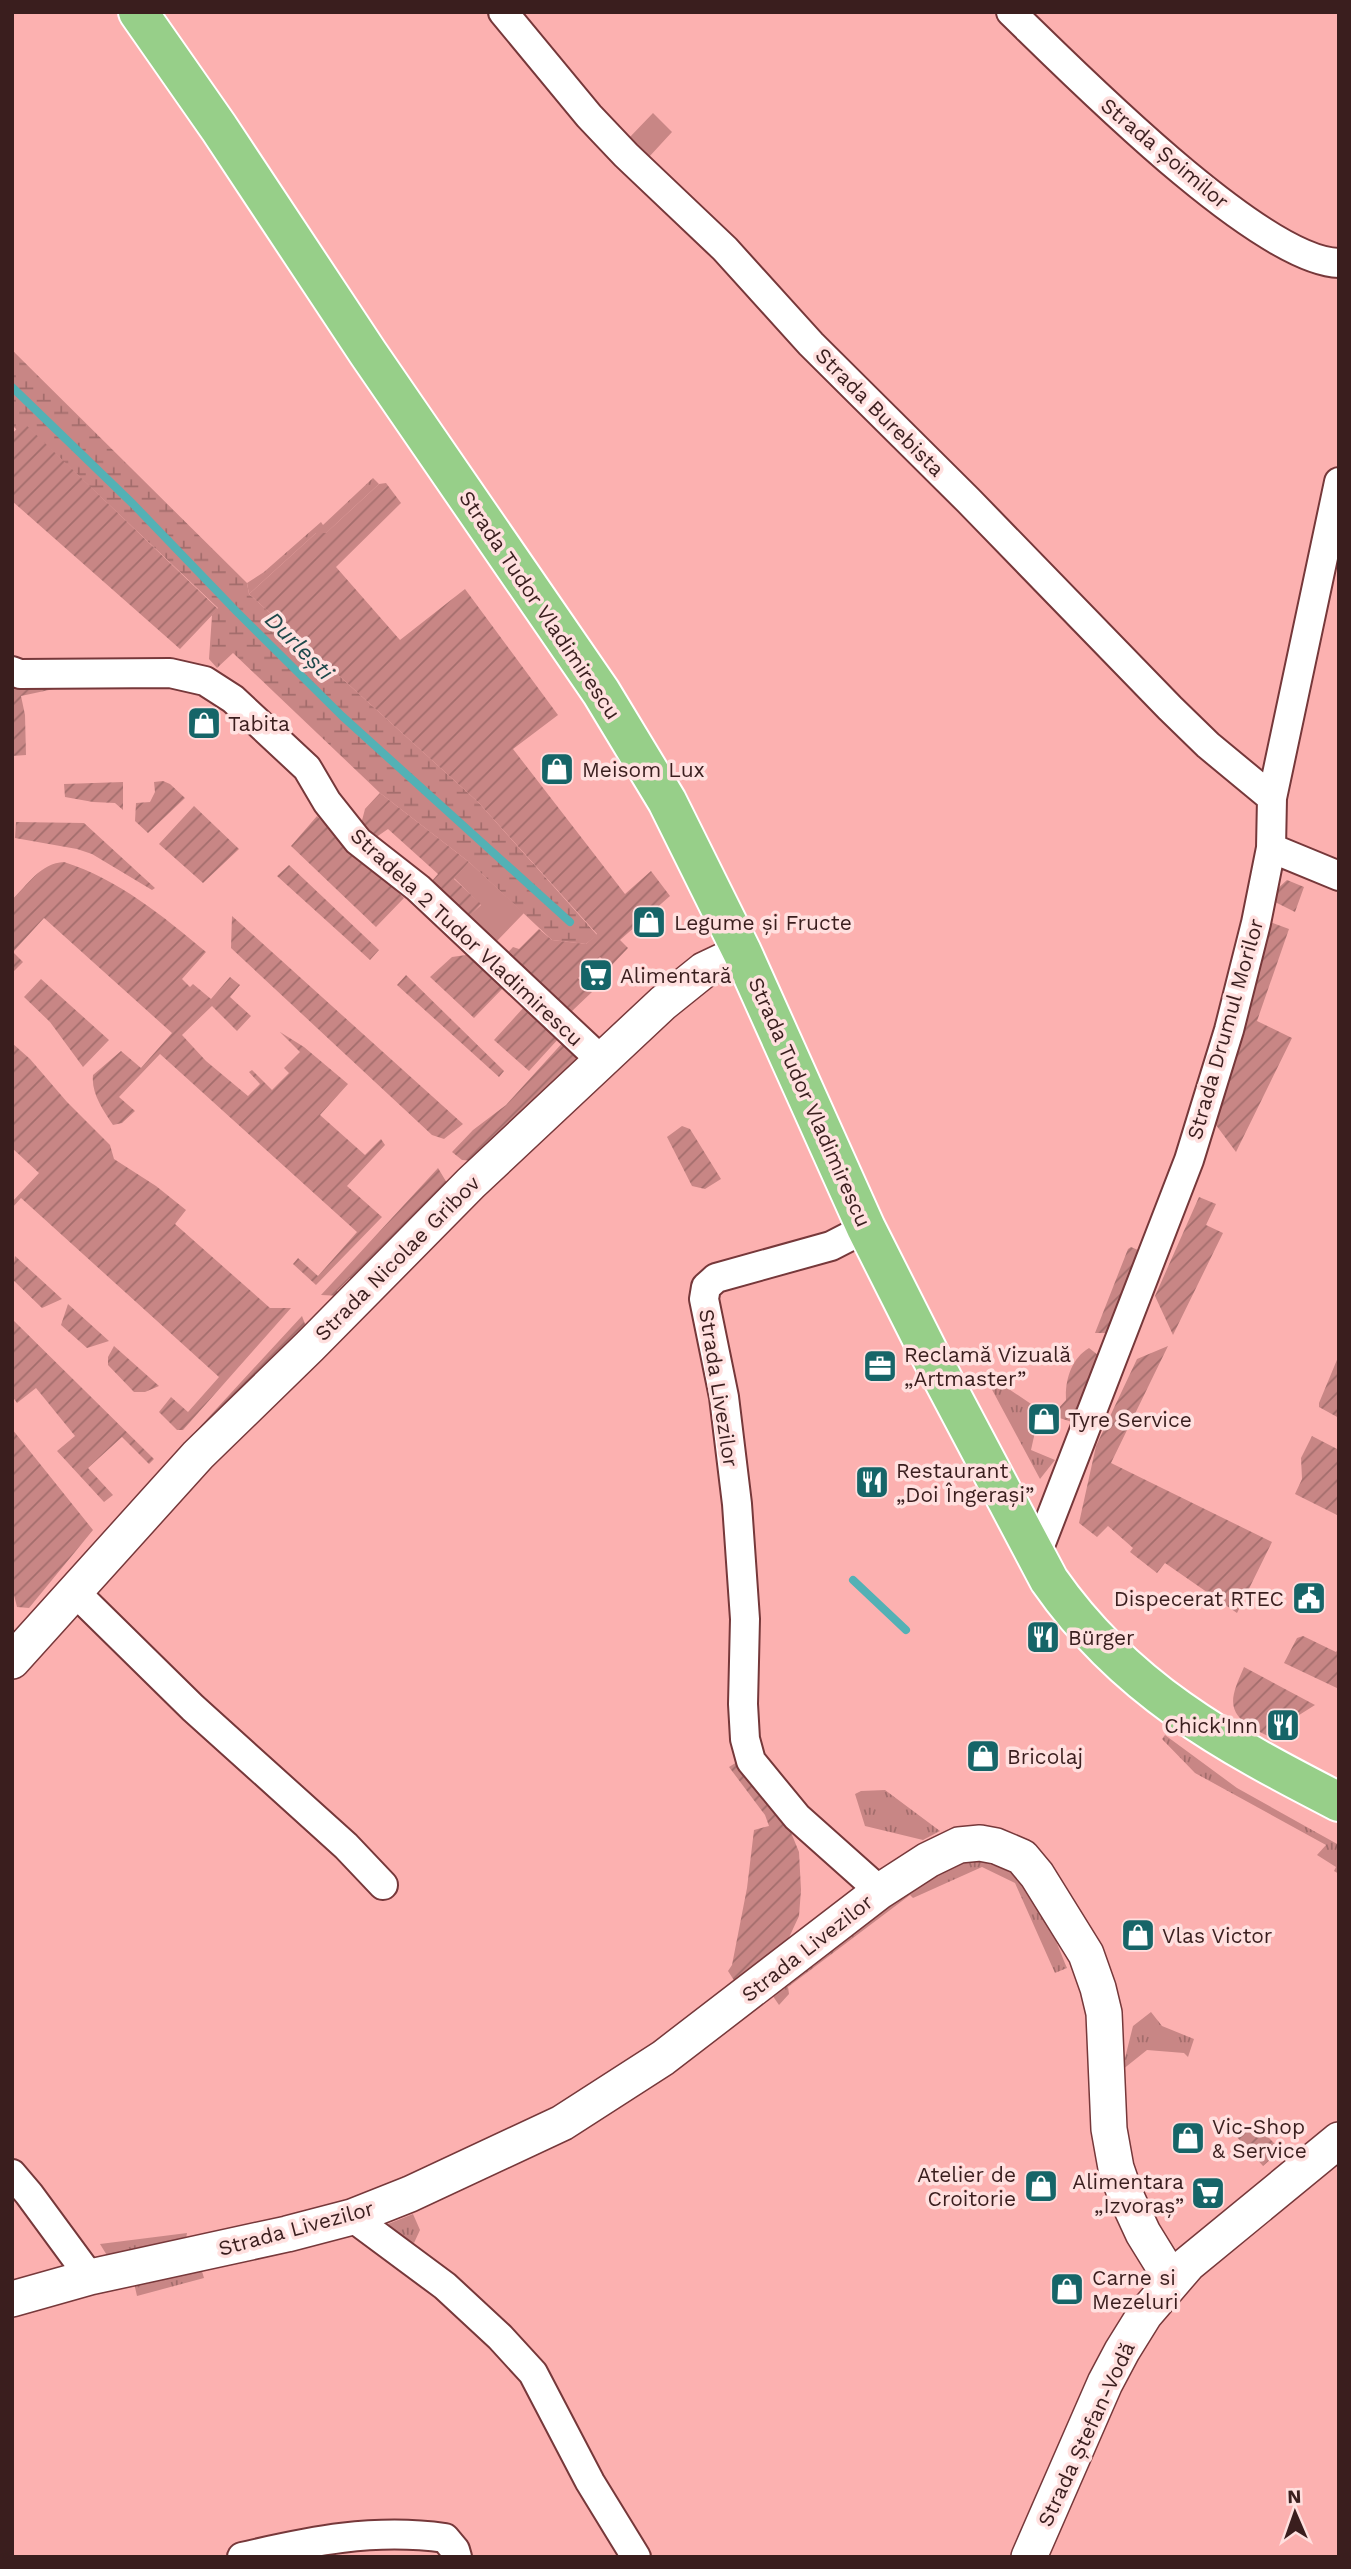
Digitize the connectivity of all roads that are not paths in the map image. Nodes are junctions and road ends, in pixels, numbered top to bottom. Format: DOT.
graph roads {
  1 [pos="138,12"];
  2 [pos="503,12"];
  3 [pos="1011,12"];
  4 [pos="1339,263"];
  5 [pos="1339,482"];
  6 [pos="12,671"];
  7 [pos="1272,798"];
  8 [pos="1270,848"];
  9 [pos="1339,876"];
  10 [pos="742,952"];
  11 [pos="602,1061"];
  12 [pos="866,1228"];
  13 [pos="1036,1556"];
  14 [pos="75,1592"];
  15 [pos="12,1661"];
  16 [pos="1339,1802"];
  17 [pos="383,1885"];
  18 [pos="880,1891"];
  19 [pos="1339,2140"];
  20 [pos="12,2174"];
  21 [pos="352,2217"];
  22 [pos="90,2277"];
  23 [pos="1172,2280"];
  24 [pos="12,2299"];
  25 [pos="242,2557"];
  26 [pos="457,2557"];
  27 [pos="636,2557"];
  28 [pos="1029,2557"];
  1 -- 10 [label="main road, Strada Tudor Vladimirescu"];
  2 -- 7 [label="street, Strada Burebista"];
  3 -- 4 [label="street, Strada Șoimilor"];
  5 -- 7 [label="street, Strada Drumul Morilor"];
  6 -- 11 [label="street, Stradela 2 Tudor Vladimirescu"];
  7 -- 8 [label="street, Strada Drumul Morilor"];
  8 -- 9 [label="street"];
  8 -- 13 [label="street, Strada Drumul Morilor"];
  10 -- 11 [label="street, Strada Nicolae Gribov"];
  10 -- 12 [label="main road, Strada Tudor Vladimirescu"];
  11 -- 14 [label="street, Strada Nicolae Gribov"];
  12 -- 13 [label="main road, Strada Tudor Vladimirescu"];
  12 -- 18 [label="street, Strada Livezilor"];
  13 -- 16 [label="main road, Strada Tudor Vladimirescu"];
  14 -- 15 [label="street, Strada Nicolae Gribov"];
  14 -- 17 [label="street"];
  18 -- 21 [label="street, Strada Livezilor"];
  18 -- 23 [label="street"];
  19 -- 23 [label="street, Strada Ștefan-Vodă"];
  20 -- 22 [label="street"];
  21 -- 22 [label="street, Strada Livezilor"];
  21 -- 27 [label="street"];
  22 -- 24 [label="street, Strada Livezilor"];
  23 -- 28 [label="street, Strada Ștefan-Vodă"];
  25 -- 26 [label="street"];
}
